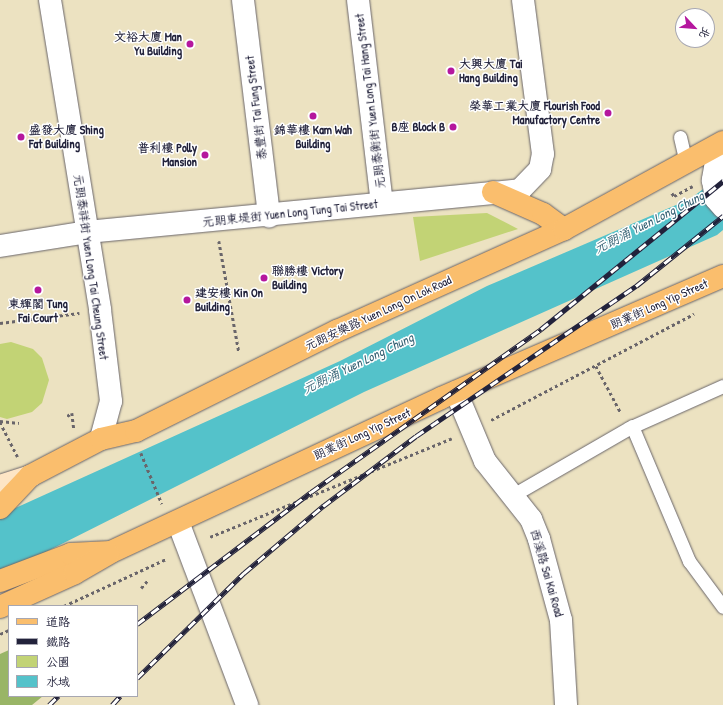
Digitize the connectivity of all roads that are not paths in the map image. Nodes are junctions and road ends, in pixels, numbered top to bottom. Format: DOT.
graph roads {
  1 [pos="50,0"];
  2 [pos="243,0"];
  3 [pos="358,0"];
  4 [pos="523,0"];
  5 [pos="680,137"];
  6 [pos="721,143"];
  7 [pos="686,164"];
  8 [pos="494,192"];
  9 [pos="382,203"];
  10 [pos="723,207"];
  11 [pos="269,216"];
  12 [pos="564,229"];
  13 [pos="87,232"];
  14 [pos="0,246"];
  15 [pos="723,276"];
  16 [pos="723,386"];
  17 [pos="456,392"];
  18 [pos="630,427"];
  19 [pos="101,439"];
  20 [pos="25,468"];
  21 [pos="0,486"];
  22 [pos="513,495"];
  23 [pos="0,508"];
  24 [pos="178,522"];
  25 [pos="111,552"];
  26 [pos="0,581"];
  27 [pos="0,607"];
  28 [pos="723,607"];
  29 [pos="247,705"];
  30 [pos="566,705"];
  1 -- 13 [label="street, 元朗泰祥街 Yuen Long Tai Cheung Street"];
  2 -- 11 [label="street, 泰豐街 Tai Fung Street"];
  3 -- 9 [label="street, 元朗泰衡街 Yuen Long Tai Hang Street"];
  4 -- 8 [label="street, 元朗東堤街 Yuen Long Tung Tai Street"];
  5 -- 7 [label="lane"];
  6 -- 7 [label="main road, 元朗安樂路 Yuen Long On Lok Road"];
  6 -- 10 [label="street"];
  7 -- 12 [label="main road, 元朗安樂路 Yuen Long On Lok Road"];
  8 -- 9 [label="street, 元朗東堤街 Yuen Long Tung Tai Street"];
  8 -- 12 [label="main road"];
  9 -- 11 [label="street, 元朗東堤街 Yuen Long Tung Tai Street"];
  11 -- 13 [label="street, 元朗東堤街 Yuen Long Tung Tai Street"];
  12 -- 19 [label="main road, 元朗安樂路 Yuen Long On Lok Road"];
  13 -- 14 [label="street, 元朗東堤街 Yuen Long Tung Tai Street"];
  13 -- 19 [label="street, 元朗泰祥街 Yuen Long Tai Cheung Street"];
  15 -- 17 [label="main road, 朗業街 Long Yip Street"];
  16 -- 18 [label="lane"];
  17 -- 22 [label="street, 西溪路 Sai Kai Road"];
  17 -- 24 [label="main road, 朗業街 Long Yip Street"];
  18 -- 22 [label="lane"];
  18 -- 28 [label="lane"];
  19 -- 20 [label="main road, 元朗安樂路 Yuen Long On Lok Road"];
  20 -- 21 [label="main road, 元朗安樂路 Yuen Long On Lok Road"];
  20 -- 23 [label="main road, 元朗安樂路 Yuen Long On Lok Road"];
  22 -- 30 [label="street, 西溪路 Sai Kai Road"];
  24 -- 25 [label="main road, 朗業街 Long Yip Street"];
  24 -- 29 [label="street"];
  25 -- 26 [label="main road, 朗業街 Long Yip Street"];
  25 -- 27 [label="main road"];
}
